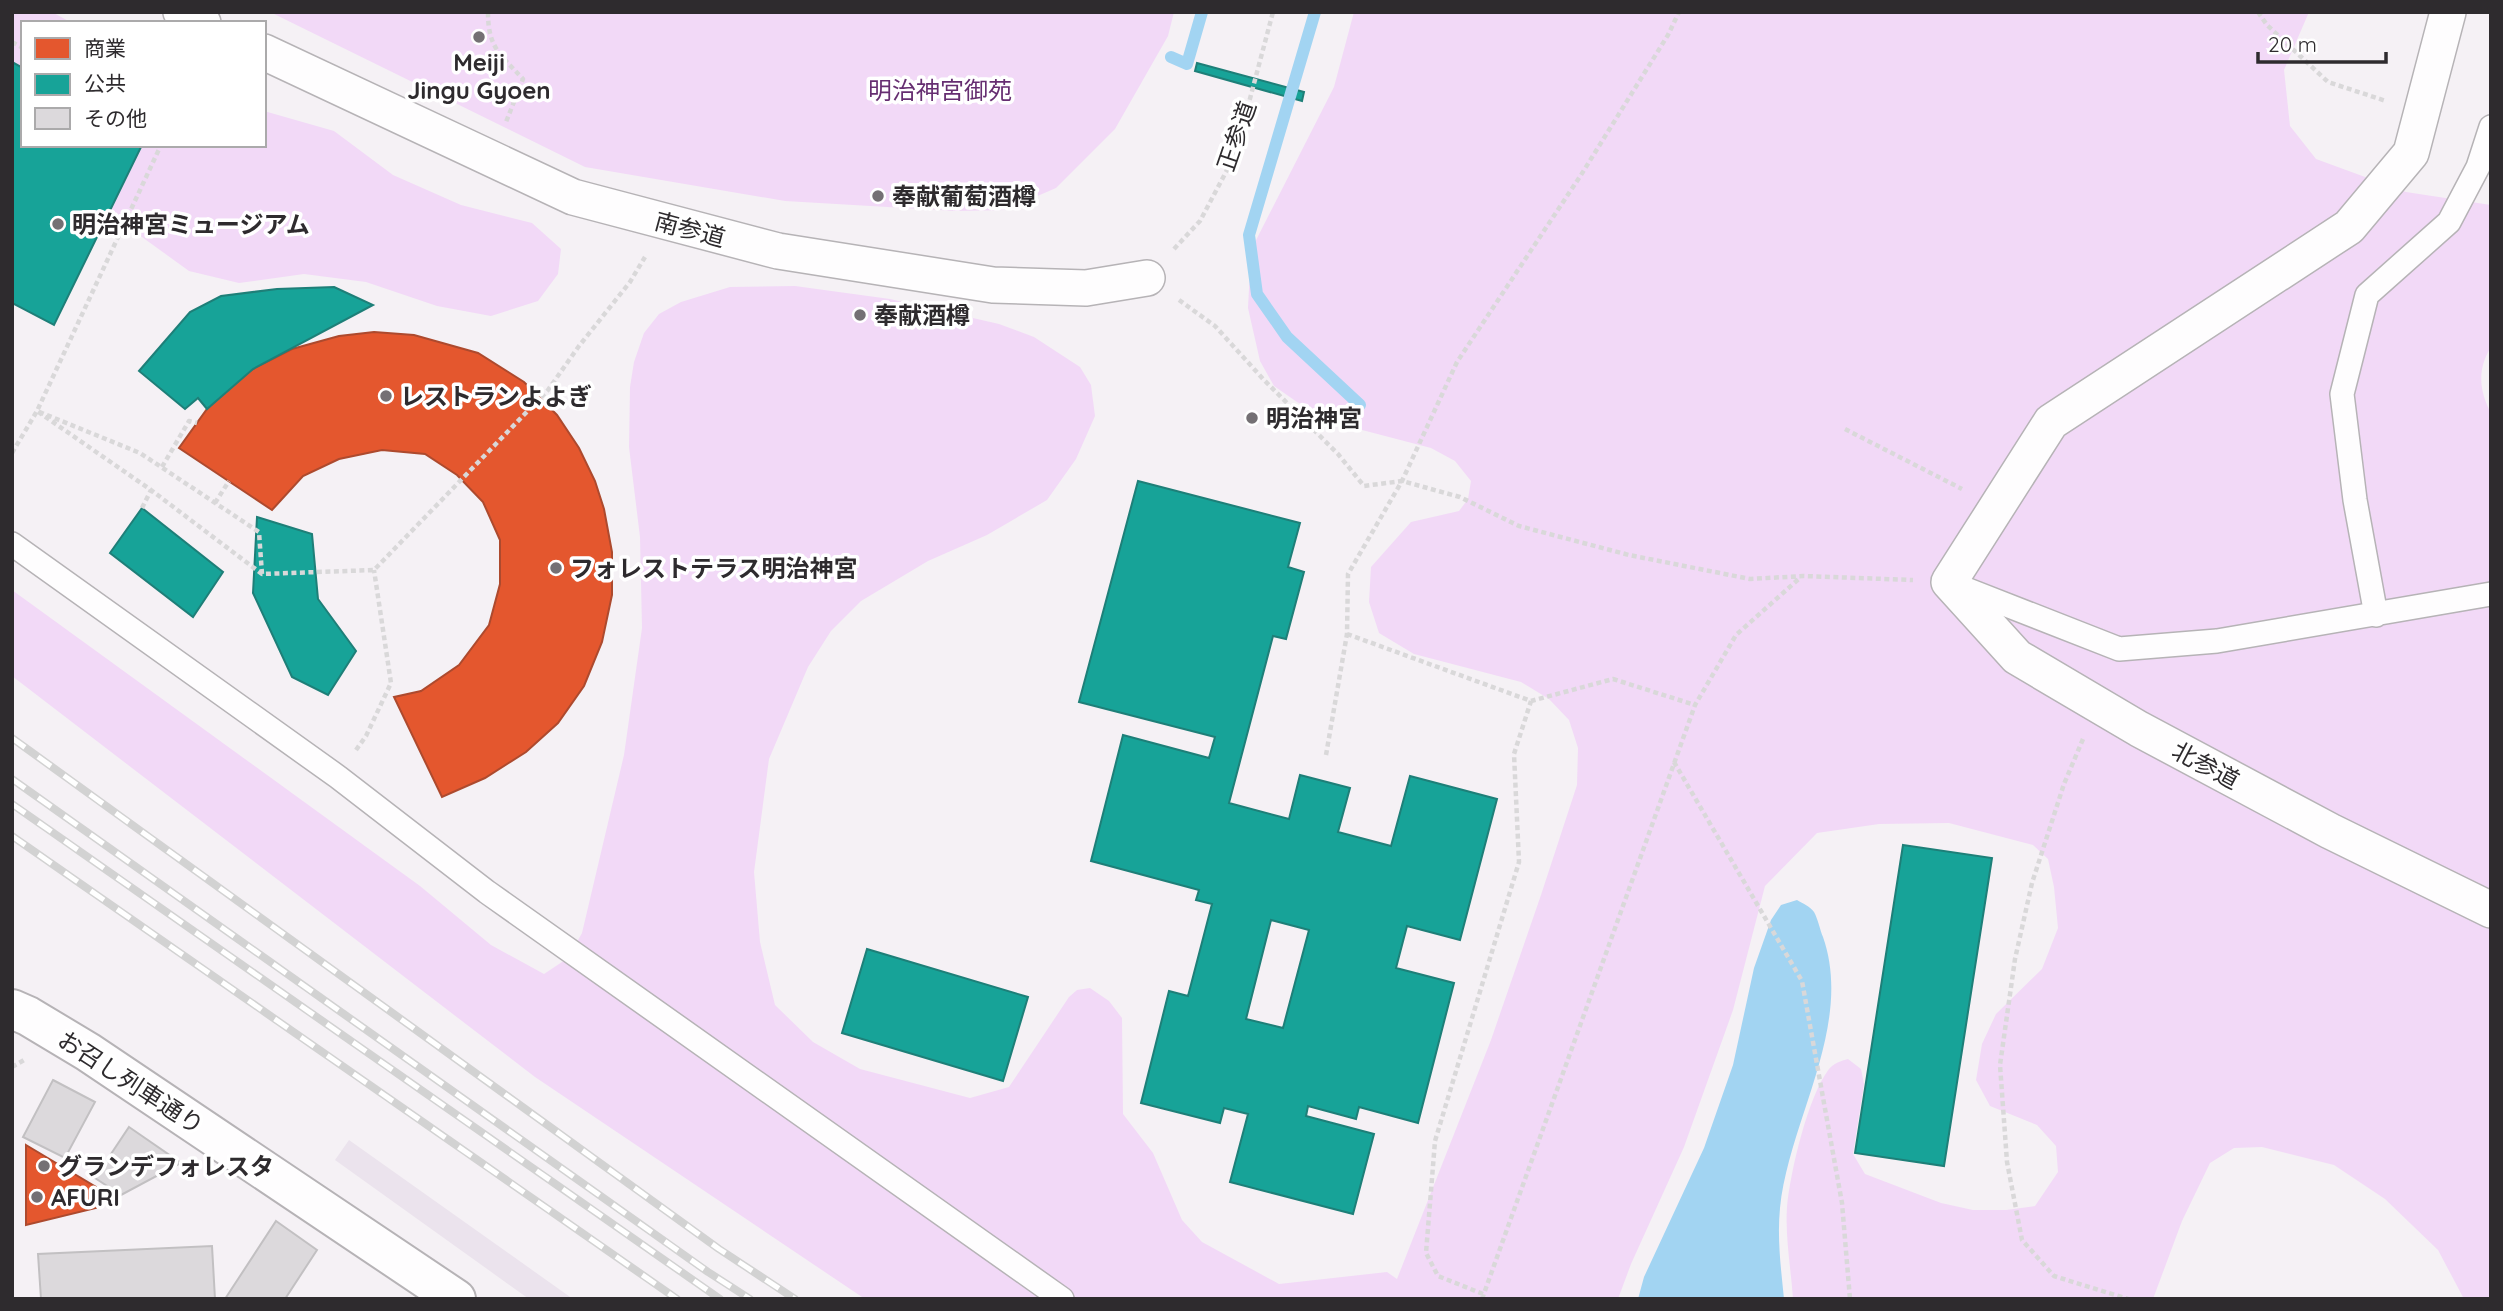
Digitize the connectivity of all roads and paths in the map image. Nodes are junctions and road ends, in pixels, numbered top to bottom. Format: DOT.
graph roads {
  1 [pos="181,12"];
  2 [pos="488,12"];
  3 [pos="1273,12"];
  4 [pos="1679,12"];
  5 [pos="2258,12"];
  6 [pos="2448,12"];
  7 [pos="199,21"];
  8 [pos="266,52"];
  9 [pos="523,79"];
  10 [pos="2423,113"];
  11 [pos="2491,127"];
  12 [pos="160,147"];
  13 [pos="665,223"];
  14 [pos="1147,278"];
  15 [pos="37,411"];
  16 [pos="197,423"];
  17 [pos="1845,429"];
  18 [pos="12,453"];
  19 [pos="162,467"];
  20 [pos="229,481"];
  21 [pos="1402,481"];
  22 [pos="152,490"];
  23 [pos="215,503"];
  24 [pos="1997,507"];
  25 [pos="142,508"];
  26 [pos="12,544"];
  27 [pos="374,570"];
  28 [pos="262,574"];
  29 [pos="1802,576"];
  30 [pos="1949,582"];
  31 [pos="2491,594"];
  32 [pos="2376,615"];
  33 [pos="1347,634"];
  34 [pos="1531,701"];
  35 [pos="1695,705"];
  36 [pos="2098,705"];
  37 [pos="1326,755"];
  38 [pos="1674,762"];
  39 [pos="338,777"];
  40 [pos="2491,910"];
  41 [pos="12,1009"];
  42 [pos="1483,1297"];
  43 [pos="456,1299"];
  44 [pos="1062,1299"];
  45 [pos="1850,1299"];
  46 [pos="2128,1299"];
  1 -- 7 [label="street"];
  2 -- 9 [label="path"];
  3 -- 14 [label="path, 正参道"];
  4 -- 21 [label="path"];
  5 -- 10 [label="path"];
  6 -- 10 [label="street"];
  8 -- 13 [label="street, 南参道"];
  10 -- 24 [label="street"];
  11 -- 32 [label="lane"];
  12 -- 15 [label="path"];
  13 -- 14 [label="street, 南参道"];
  13 -- 27 [label="path"];
  14 -- 21 [label="path"];
  15 -- 18 [label="path"];
  15 -- 19 [label="path"];
  15 -- 22 [label="path"];
  16 -- 19 [label="path"];
  17 -- 24 [label="path"];
  19 -- 23 [label="path"];
  20 -- 23 [label="path"];
  21 -- 29 [label="path"];
  21 -- 33 [label="path"];
  22 -- 25 [label="path"];
  22 -- 28 [label="path"];
  23 -- 28 [label="path"];
  24 -- 30 [label="street"];
  26 -- 39 [label="lane"];
  27 -- 28 [label="path"];
  27 -- 39 [label="path"];
  29 -- 30 [label="path"];
  29 -- 35 [label="path"];
  30 -- 32 [label="lane"];
  30 -- 36 [label="street, 北参道"];
  31 -- 32 [label="lane"];
  33 -- 34 [label="path"];
  33 -- 37 [label="path"];
  34 -- 35 [label="path"];
  34 -- 42 [label="path"];
  35 -- 38 [label="path"];
  36 -- 40 [label="street, 北参道"];
  36 -- 46 [label="path"];
  38 -- 42 [label="path"];
  38 -- 45 [label="path"];
  39 -- 44 [label="lane"];
  41 -- 43 [label="street, お召し列車通り"];
}
